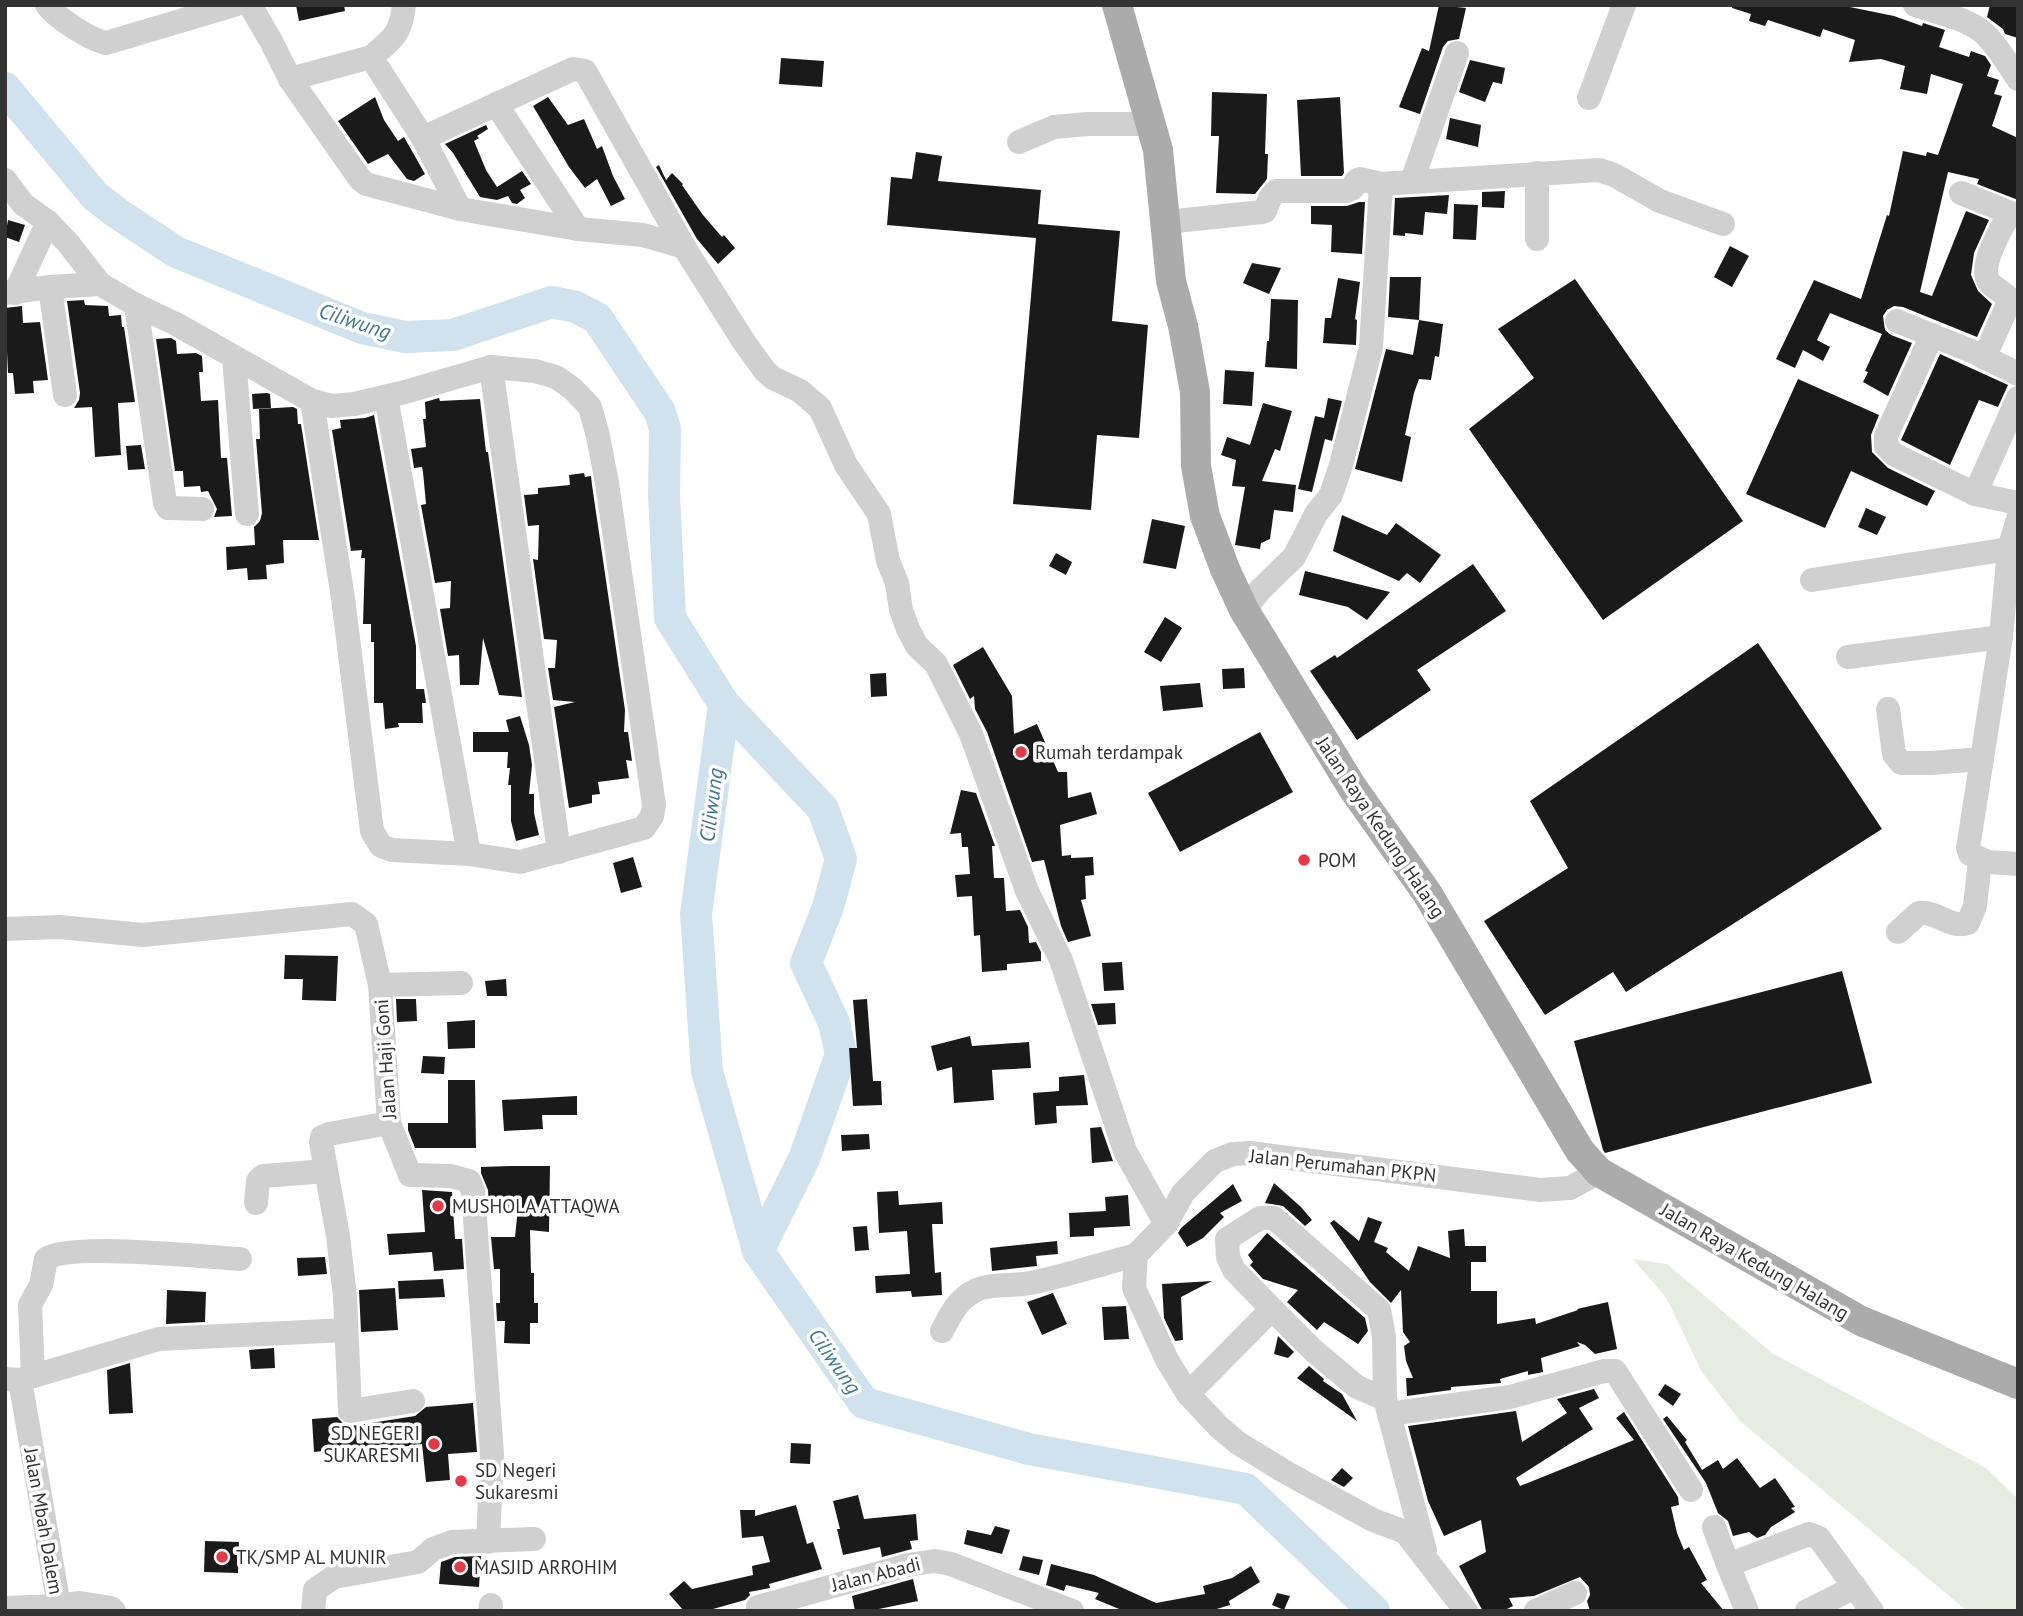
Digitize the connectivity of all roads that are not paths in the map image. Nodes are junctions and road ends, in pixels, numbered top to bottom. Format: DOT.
graph roads {
  1 [pos="47,5"];
  2 [pos="234,5"];
  3 [pos="250,5"];
  4 [pos="404,5"];
  5 [pos="1117,5"];
  6 [pos="1623,5"];
  7 [pos="1915,5"];
  8 [pos="1457,53"];
  9 [pos="371,57"];
  10 [pos="290,79"];
  11 [pos="2018,79"];
  12 [pos="1589,98"];
  13 [pos="496,104"];
  14 [pos="1152,124"];
  15 [pos="423,138"];
  16 [pos="1019,142"];
  17 [pos="1537,173"];
  18 [pos="5,180"];
  19 [pos="1412,181"];
  20 [pos="1381,184"];
  21 [pos="1961,193"];
  22 [pos="14,202"];
  23 [pos="460,209"];
  24 [pos="2013,215"];
  25 [pos="48,222"];
  26 [pos="1166,222"];
  27 [pos="1723,225"];
  28 [pos="578,229"];
  29 [pos="1537,239"];
  30 [pos="684,247"];
  31 [pos="100,284"];
  32 [pos="50,287"];
  33 [pos="10,293"];
  34 [pos="136,305"];
  35 [pos="1898,321"];
  36 [pos="1932,335"];
  37 [pos="234,358"];
  38 [pos="1984,358"];
  39 [pos="491,367"];
  40 [pos="2018,374"];
  41 [pos="65,396"];
  42 [pos="386,397"];
  43 [pos="2018,398"];
  44 [pos="312,401"];
  45 [pos="1975,494"];
  46 [pos="2018,503"];
  47 [pos="202,509"];
  48 [pos="247,514"];
  49 [pos="2018,519"];
  50 [pos="2009,549"];
  51 [pos="1812,580"];
  52 [pos="1244,610"];
  53 [pos="2001,637"];
  54 [pos="1848,657"];
  55 [pos="1888,709"];
  56 [pos="1982,759"];
  57 [pos="559,852"];
  58 [pos="470,854"];
  59 [pos="1980,860"];
  60 [pos="2018,864"];
  61 [pos="5,929"];
  62 [pos="1898,932"];
  63 [pos="461,983"];
  64 [pos="380,985"];
  65 [pos="388,1123"];
  66 [pos="326,1171"];
  67 [pos="1599,1172"];
  68 [pos="256,1203"];
  69 [pos="1166,1224"];
  70 [pos="1136,1255"];
  71 [pos="240,1259"];
  72 [pos="1272,1309"];
  73 [pos="346,1330"];
  74 [pos="942,1331"];
  75 [pos="20,1378"];
  76 [pos="2018,1384"];
  77 [pos="1188,1394"];
  78 [pos="412,1401"];
  79 [pos="1387,1406"];
  80 [pos="1691,1490"];
  81 [pos="1714,1527"];
  82 [pos="534,1539"];
  83 [pos="488,1542"];
  84 [pos="1427,1559"];
  85 [pos="1728,1565"];
  86 [pos="1855,1587"];
  87 [pos="1575,1593"];
  88 [pos="59,1606"];
  89 [pos="758,1607"];
  90 [pos="5,1608"];
  91 [pos="114,1611"];
  92 [pos="313,1611"];
  93 [pos="1072,1611"];
  94 [pos="1466,1611"];
  95 [pos="1536,1611"];
  96 [pos="1747,1611"];
  97 [pos="1807,1611"];
  98 [pos="1872,1611"];
  1 -- 2 [label="street"];
  3 -- 10 [label="street"];
  4 -- 9 [label="street"];
  5 -- 14 [label="main road, Jalan Raya Kedung Halang"];
  6 -- 12 [label="street"];
  7 -- 11 [label="street"];
  8 -- 19 [label="street"];
  9 -- 10 [label="street"];
  9 -- 15 [label="street"];
  10 -- 23 [label="street"];
  13 -- 15 [label="street"];
  13 -- 28 [label="street"];
  13 -- 30 [label="street"];
  14 -- 16 [label="street"];
  14 -- 26 [label="main road, Jalan Raya Kedung Halang"];
  15 -- 23 [label="street"];
  17 -- 19 [label="street"];
  17 -- 27 [label="street"];
  17 -- 29 [label="street"];
  18 -- 22 [label="street"];
  19 -- 20 [label="street"];
  20 -- 26 [label="street"];
  20 -- 52 [label="street"];
  21 -- 24 [label="street"];
  22 -- 25 [label="street"];
  23 -- 28 [label="street"];
  24 -- 38 [label="street"];
  25 -- 31 [label="street"];
  25 -- 33 [label="street"];
  26 -- 52 [label="main road, Jalan Raya Kedung Halang"];
  28 -- 30 [label="street"];
  30 -- 69 [label="street"];
  31 -- 32 [label="street"];
  31 -- 34 [label="street"];
  32 -- 33 [label="street"];
  32 -- 41 [label="street"];
  34 -- 37 [label="street"];
  34 -- 47 [label="street"];
  35 -- 36 [label="street"];
  36 -- 38 [label="street"];
  36 -- 45 [label="street"];
  37 -- 44 [label="street"];
  37 -- 48 [label="street"];
  38 -- 40 [label="street"];
  39 -- 42 [label="street"];
  39 -- 57 [label="street"];
  39 -- 57 [label="street"];
  42 -- 44 [label="street"];
  42 -- 58 [label="street"];
  43 -- 45 [label="street"];
  44 -- 58 [label="street"];
  45 -- 46 [label="street"];
  49 -- 50 [label="street"];
  50 -- 51 [label="street"];
  50 -- 53 [label="street"];
  52 -- 67 [label="main road, Jalan Raya Kedung Halang"];
  53 -- 54 [label="street"];
  53 -- 56 [label="street"];
  55 -- 56 [label="street"];
  56 -- 59 [label="street"];
  57 -- 58 [label="street"];
  59 -- 60 [label="street"];
  59 -- 62 [label="street"];
  61 -- 64 [label="street, Jalan Haji Goni"];
  63 -- 64 [label="street"];
  64 -- 65 [label="street, Jalan Haji Goni"];
  65 -- 66 [label="street"];
  65 -- 83 [label="street, Jalan Haji Goni"];
  66 -- 68 [label="street"];
  66 -- 73 [label="street"];
  67 -- 69 [label="street, Jalan Perumahan PKPN"];
  67 -- 76 [label="main road, Jalan Raya Kedung Halang"];
  69 -- 70 [label="street, Jalan Perumahan PKPN"];
  70 -- 74 [label="street"];
  70 -- 77 [label="street"];
  71 -- 75 [label="street, Jalan Mbah Dalem"];
  72 -- 77 [label="street"];
  72 -- 79 [label="street"];
  72 -- 79 [label="street"];
  73 -- 75 [label="street"];
  73 -- 78 [label="street"];
  75 -- 88 [label="street, Jalan Mbah Dalem"];
  77 -- 84 [label="street"];
  79 -- 80 [label="street"];
  79 -- 84 [label="street"];
  81 -- 85 [label="street"];
  82 -- 83 [label="street"];
  83 -- 92 [label="street"];
  84 -- 94 [label="street"];
  85 -- 86 [label="street"];
  85 -- 96 [label="street"];
  86 -- 97 [label="street"];
  86 -- 98 [label="street"];
  87 -- 95 [label="street"];
  88 -- 90 [label="street"];
  88 -- 91 [label="street, Jalan Mbah Dalem"];
  89 -- 93 [label="street, Jalan Abadi"];
}
